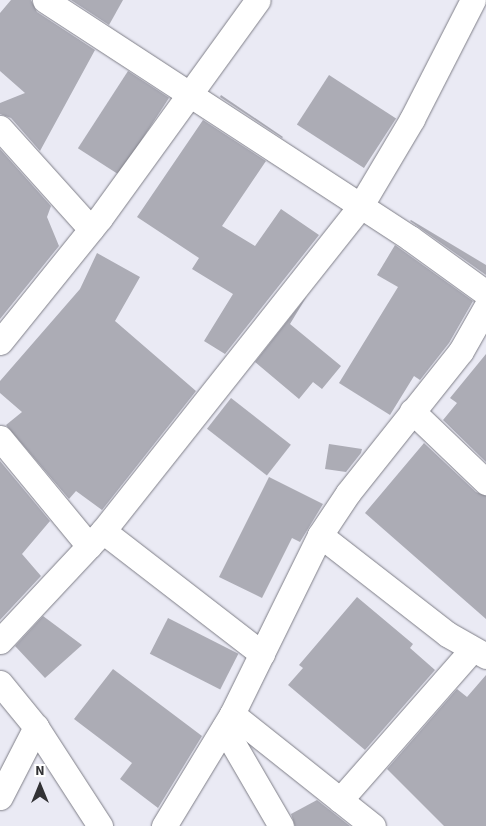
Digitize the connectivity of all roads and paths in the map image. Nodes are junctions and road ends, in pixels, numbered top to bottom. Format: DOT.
graph roads {
  1 [pos="45,0"];
  2 [pos="258,0"];
  3 [pos="473,0"];
  4 [pos="189,94"];
  5 [pos="0,128"];
  6 [pos="361,205"];
  7 [pos="91,229"];
  8 [pos="486,293"];
  9 [pos="486,307"];
  10 [pos="0,342"];
  11 [pos="412,411"];
  12 [pos="0,438"];
  13 [pos="486,482"];
  14 [pos="320,535"];
  15 [pos="96,539"];
  16 [pos="0,641"];
  17 [pos="479,653"];
  18 [pos="262,654"];
  19 [pos="0,684"];
  20 [pos="228,721"];
  21 [pos="36,728"];
  22 [pos="0,798"];
  23 [pos="340,800"];
  24 [pos="100,826"];
  25 [pos="164,826"];
  26 [pos="281,826"];
  27 [pos="373,826"];
  1 -- 4 [label="street"];
  2 -- 4 [label="street"];
  3 -- 6 [label="street"];
  4 -- 6 [label="street"];
  4 -- 7 [label="street"];
  5 -- 7 [label="street"];
  6 -- 8 [label="street"];
  6 -- 15 [label="street"];
  7 -- 10 [label="street"];
  9 -- 11 [label="street"];
  11 -- 13 [label="street"];
  11 -- 14 [label="street"];
  12 -- 15 [label="street"];
  14 -- 17 [label="street"];
  14 -- 18 [label="street"];
  15 -- 16 [label="street"];
  15 -- 18 [label="street"];
  17 -- 23 [label="street"];
  18 -- 20 [label="street"];
  19 -- 21 [label="street"];
  20 -- 23 [label="street"];
  20 -- 25 [label="street"];
  20 -- 26 [label="street"];
  21 -- 22 [label="street"];
  21 -- 24 [label="street"];
  23 -- 27 [label="street"];
}
